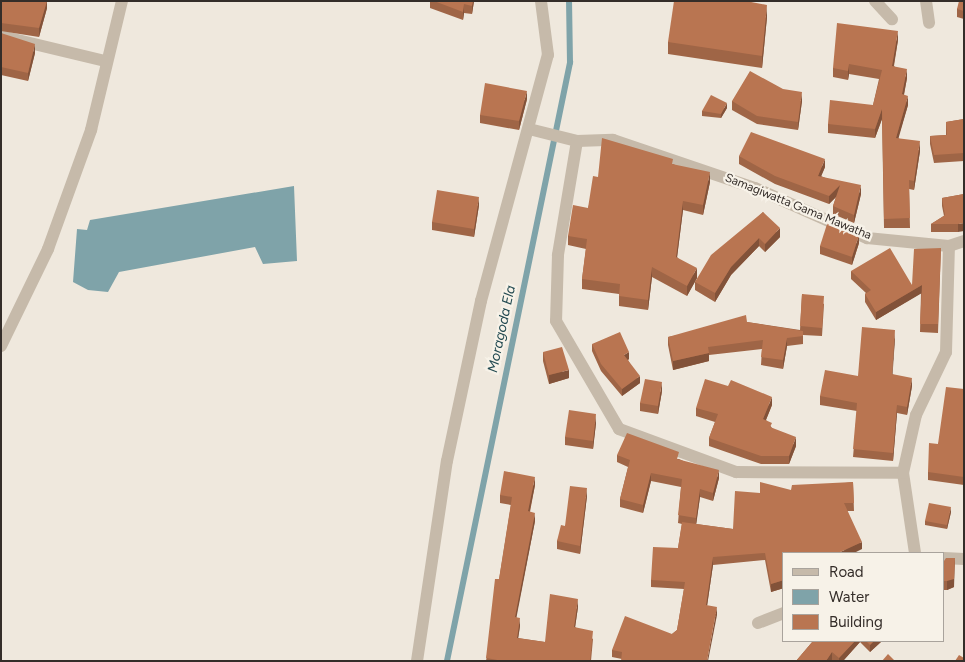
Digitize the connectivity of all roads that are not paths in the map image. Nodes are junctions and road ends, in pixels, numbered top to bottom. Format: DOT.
graph roads {
  1 [pos="122,1"];
  2 [pos="541,1"];
  3 [pos="875,1"];
  4 [pos="926,1"];
  5 [pos="892,19"];
  6 [pos="929,23"];
  7 [pos="1,36"];
  8 [pos="105,62"];
  9 [pos="529,129"];
  10 [pos="577,141"];
  11 [pos="964,241"];
  12 [pos="949,246"];
  13 [pos="1,346"];
  14 [pos="902,472"];
  15 [pos="915,552"];
  16 [pos="945,558"];
  17 [pos="964,559"];
  18 [pos="782,614"];
  19 [pos="758,623"];
  20 [pos="416,661"];
  1 -- 8 [label="street"];
  2 -- 9 [label="street"];
  3 -- 5 [label="street"];
  4 -- 6 [label="street"];
  7 -- 8 [label="street"];
  8 -- 13 [label="street"];
  9 -- 10 [label="street, Samagiwatta Gama Mawatha"];
  9 -- 20 [label="street"];
  10 -- 12 [label="street, Samagiwatta Gama Mawatha"];
  10 -- 14 [label="street"];
  11 -- 12 [label="street, Samagiwatta Gama Mawatha"];
  12 -- 14 [label="street"];
  14 -- 15 [label="street"];
  16 -- 17 [label="street"];
  18 -- 19 [label="street"];
}
